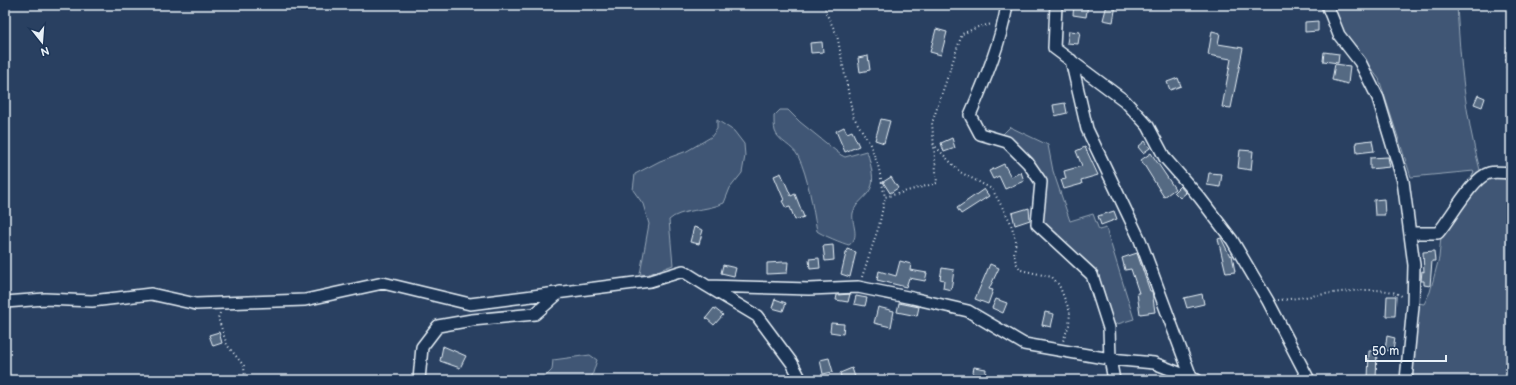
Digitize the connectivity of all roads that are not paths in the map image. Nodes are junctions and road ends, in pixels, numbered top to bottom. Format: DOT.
graph roads {
  1 [pos="1007,5"];
  2 [pos="1056,5"];
  3 [pos="1328,5"];
  4 [pos="1071,60"];
  5 [pos="1511,173"];
  6 [pos="1410,234"];
  7 [pos="707,286"];
  8 [pos="560,292"];
  9 [pos="5,302"];
  10 [pos="1110,359"];
  11 [pos="1194,379"];
  12 [pos="419,380"];
  13 [pos="800,380"];
  14 [pos="1114,380"];
  15 [pos="1309,380"];
  16 [pos="1406,380"];
  1 -- 10 [label="street"];
  2 -- 4 [label="street"];
  3 -- 6 [label="street"];
  4 -- 11 [label="street"];
  4 -- 15 [label="street"];
  5 -- 6 [label="street"];
  6 -- 16 [label="street"];
  7 -- 8 [label="street"];
  7 -- 10 [label="street"];
  7 -- 13 [label="street"];
  8 -- 9 [label="street"];
  8 -- 12 [label="street"];
  10 -- 11 [label="street"];
  10 -- 14 [label="street"];
}
